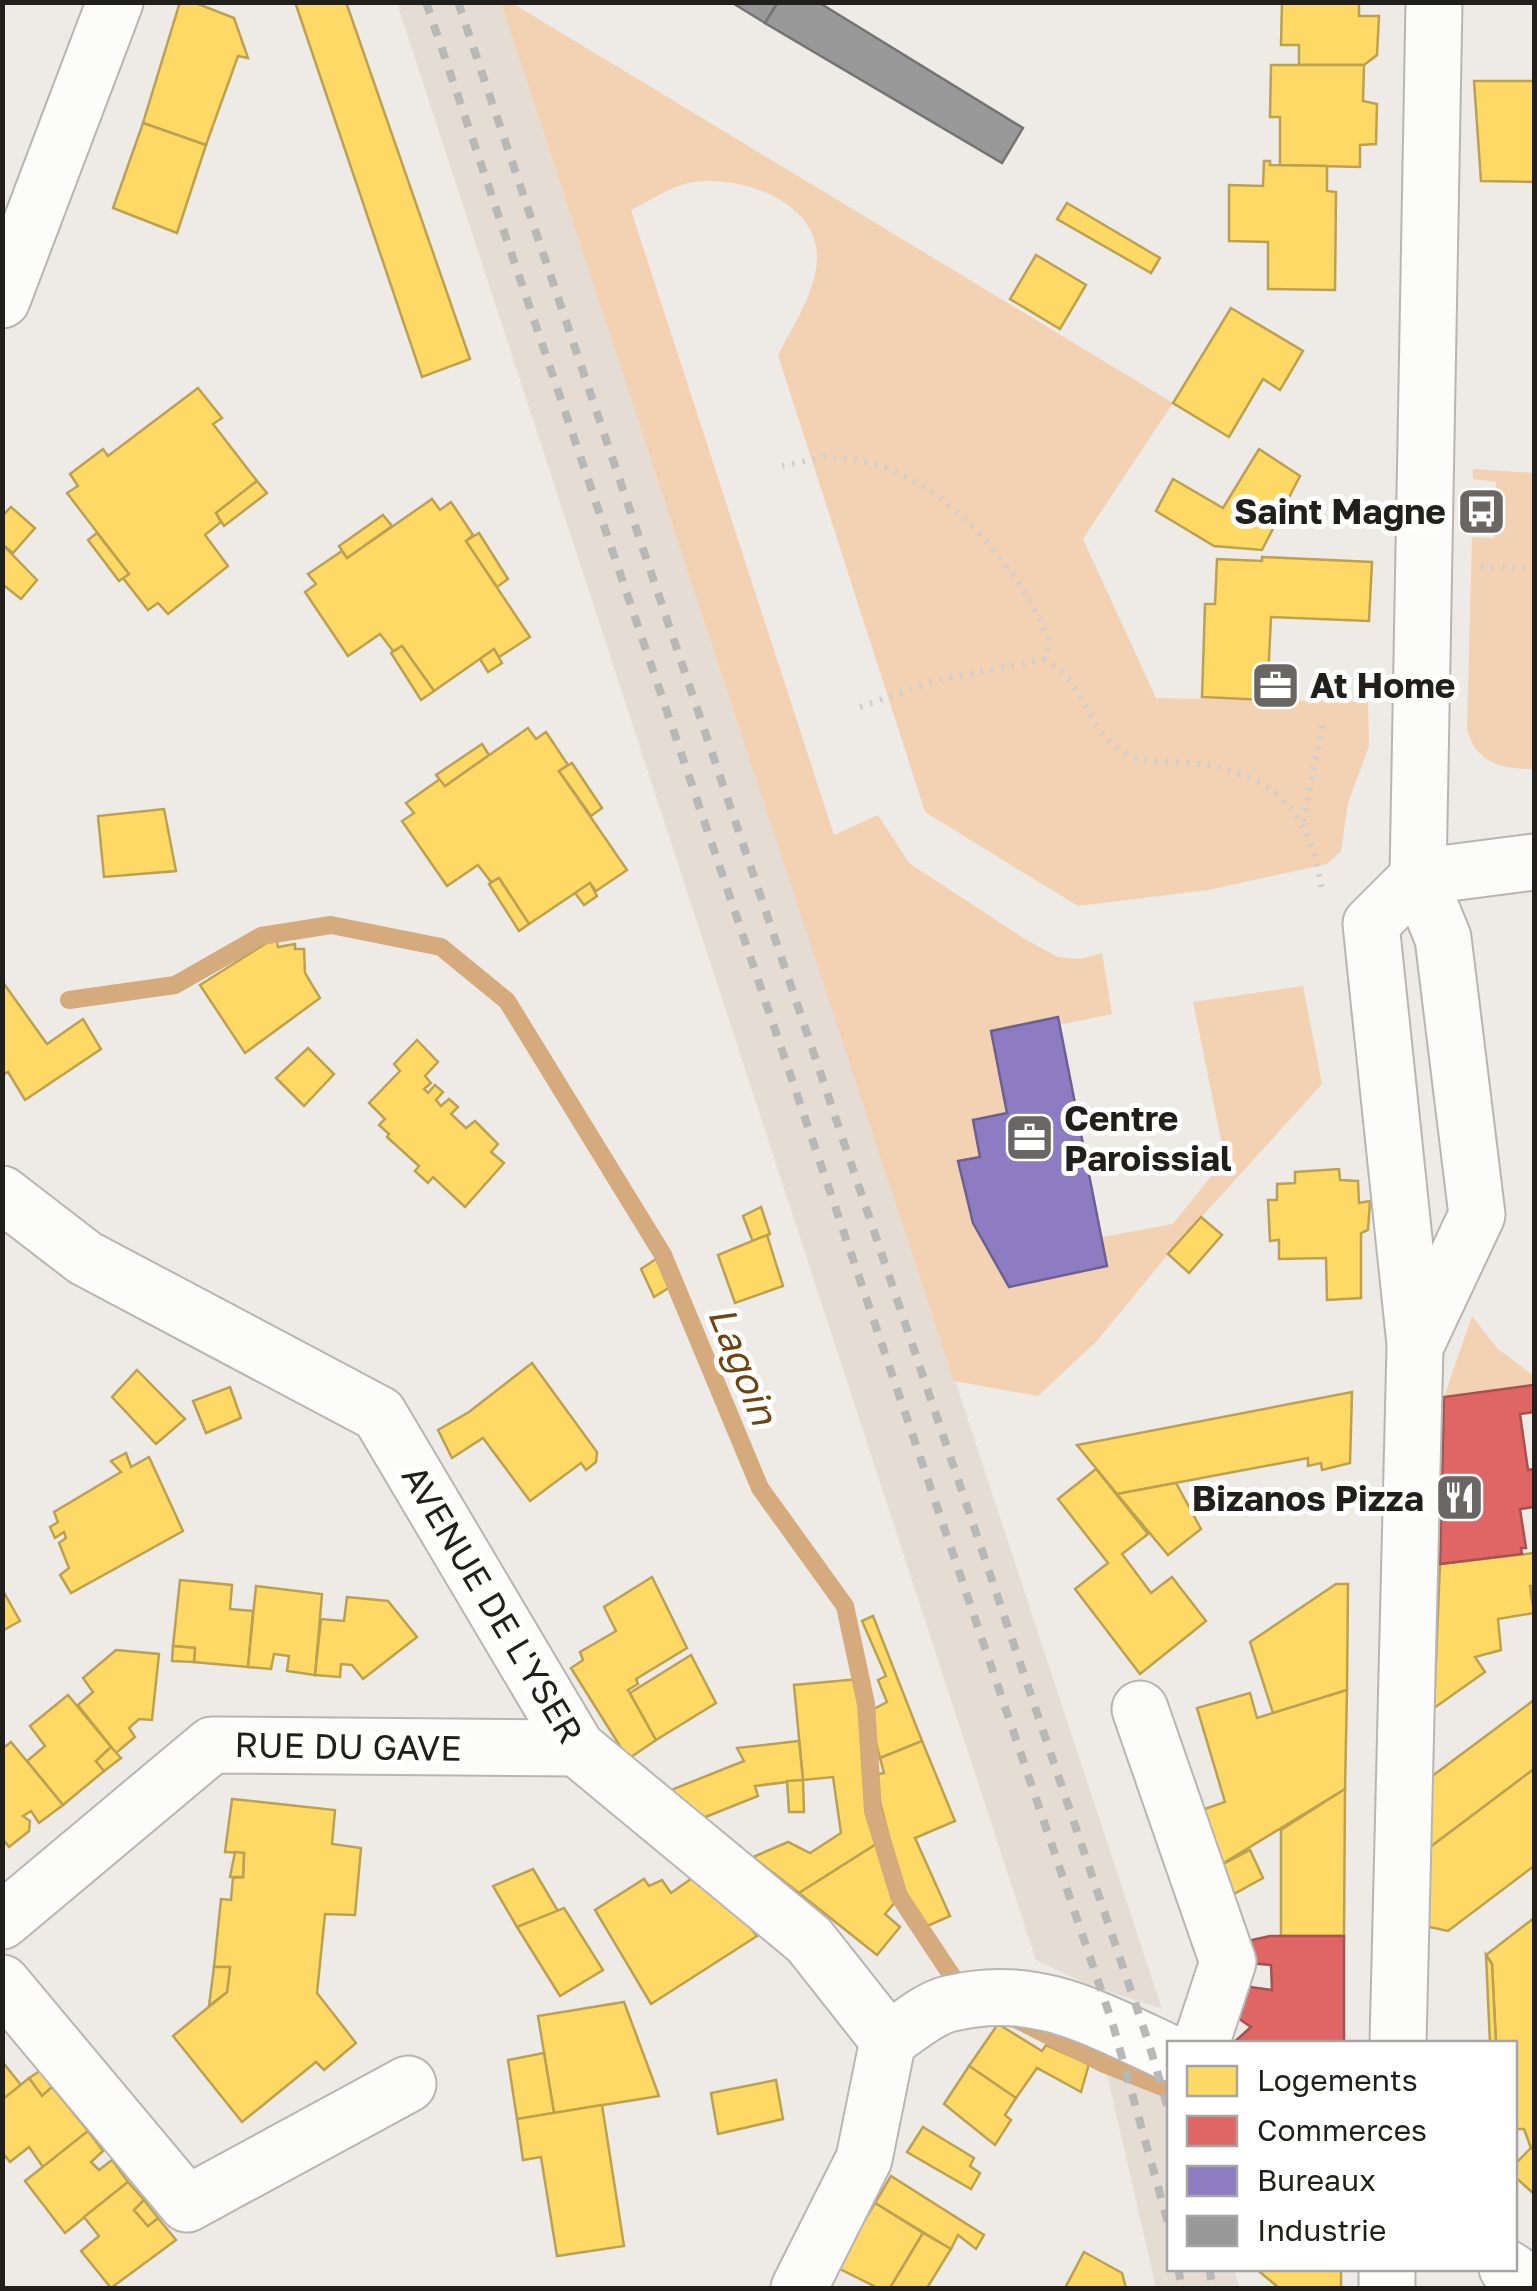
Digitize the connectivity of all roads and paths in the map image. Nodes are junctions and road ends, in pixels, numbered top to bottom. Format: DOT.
graph roads {
  1 [pos="115,2"];
  2 [pos="1434,2"];
  3 [pos="2,300"];
  4 [pos="782,466"];
  5 [pos="1471,567"];
  6 [pos="1534,569"];
  7 [pos="1045,659"];
  8 [pos="860,708"];
  9 [pos="1324,719"];
  10 [pos="1303,822"];
  11 [pos="1534,862"];
  12 [pos="1418,877"];
  13 [pos="1322,901"];
  14 [pos="2,1194"];
  15 [pos="1415,1348"];
  16 [pos="1140,1709"];
  17 [pos="577,1748"];
  18 [pos="2,1921"];
  19 [pos="2,1982"];
  20 [pos="888,2040"];
  21 [pos="1202,2041"];
  22 [pos="1398,2041"];
  23 [pos="1167,2052"];
  24 [pos="408,2084"];
  25 [pos="1512,2271"];
  26 [pos="1534,2286"];
  27 [pos="800,2288"];
  1 -- 3 [label="street"];
  2 -- 12 [label="street"];
  4 -- 7 [label="path"];
  5 -- 6 [label="path"];
  7 -- 8 [label="path"];
  7 -- 10 [label="path"];
  9 -- 10 [label="path"];
  10 -- 13 [label="path"];
  11 -- 12 [label="street"];
  12 -- 15 [label="street"];
  12 -- 15 [label="street"];
  14 -- 17 [label="street, AVENUE DE L'YSER"];
  15 -- 22 [label="street"];
  16 -- 21 [label="street"];
  17 -- 18 [label="street, RUE DU GAVE"];
  17 -- 20 [label="street, AVENUE DE L'YSER"];
  19 -- 24 [label="street"];
  20 -- 23 [label="street"];
  20 -- 27 [label="street"];
  25 -- 26 [label="street"];
}
